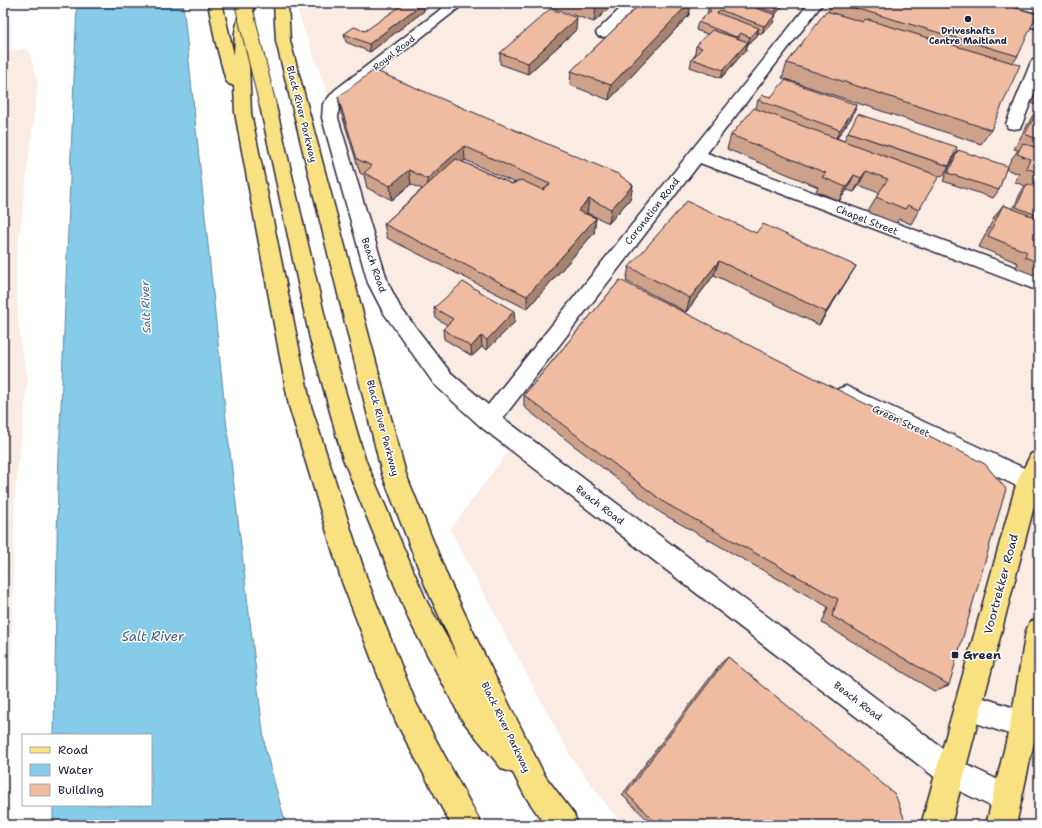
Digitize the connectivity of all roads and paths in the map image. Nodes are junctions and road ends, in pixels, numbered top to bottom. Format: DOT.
graph roads {
  1 [pos="216,3"];
  2 [pos="243,3"];
  3 [pos="249,3"];
  4 [pos="281,3"];
  5 [pos="458,3"];
  6 [pos="634,3"];
  7 [pos="816,3"];
  8 [pos="960,3"];
  9 [pos="1022,4"];
  10 [pos="1039,9"];
  11 [pos="1039,24"];
  12 [pos="603,33"];
  13 [pos="1039,62"];
  14 [pos="331,104"];
  15 [pos="243,113"];
  16 [pos="1014,124"];
  17 [pos="696,155"];
  18 [pos="1039,284"];
  19 [pos="830,388"];
  20 [pos="489,420"];
  21 [pos="1034,471"];
  22 [pos="1039,631"];
  23 [pos="968,707"];
  24 [pos="1032,726"];
  25 [pos="950,772"];
  26 [pos="535,786"];
  27 [pos="1004,812"];
  28 [pos="467,825"];
  29 [pos="563,825"];
  30 [pos="936,825"];
  1 -- 15 [label="main road"];
  2 -- 26 [label="main road, bridge"];
  3 -- 15 [label="main road"];
  4 -- 26 [label="main road, Black River Parkway"];
  5 -- 14 [label="street, Royal Road"];
  6 -- 12 [label="street"];
  7 -- 17 [label="street, Coronation Road"];
  8 -- 11 [label="street"];
  9 -- 10 [label="street"];
  13 -- 16 [label="street"];
  14 -- 20 [label="street, Beach Road"];
  15 -- 28 [label="main road"];
  17 -- 18 [label="street, Chapel Street"];
  17 -- 20 [label="street, Coronation Road"];
  19 -- 21 [label="street, Green Street"];
  20 -- 25 [label="street, Beach Road"];
  21 -- 23 [label="main road, Voortrekker Road"];
  22 -- 24 [label="main road"];
  23 -- 24 [label="street"];
  23 -- 25 [label="main road, Voortrekker Road"];
  24 -- 27 [label="main road"];
  25 -- 27 [label="street, Beach Road"];
  25 -- 30 [label="main road, Voortrekker Road"];
  26 -- 29 [label="main road, Black River Parkway"];
}
